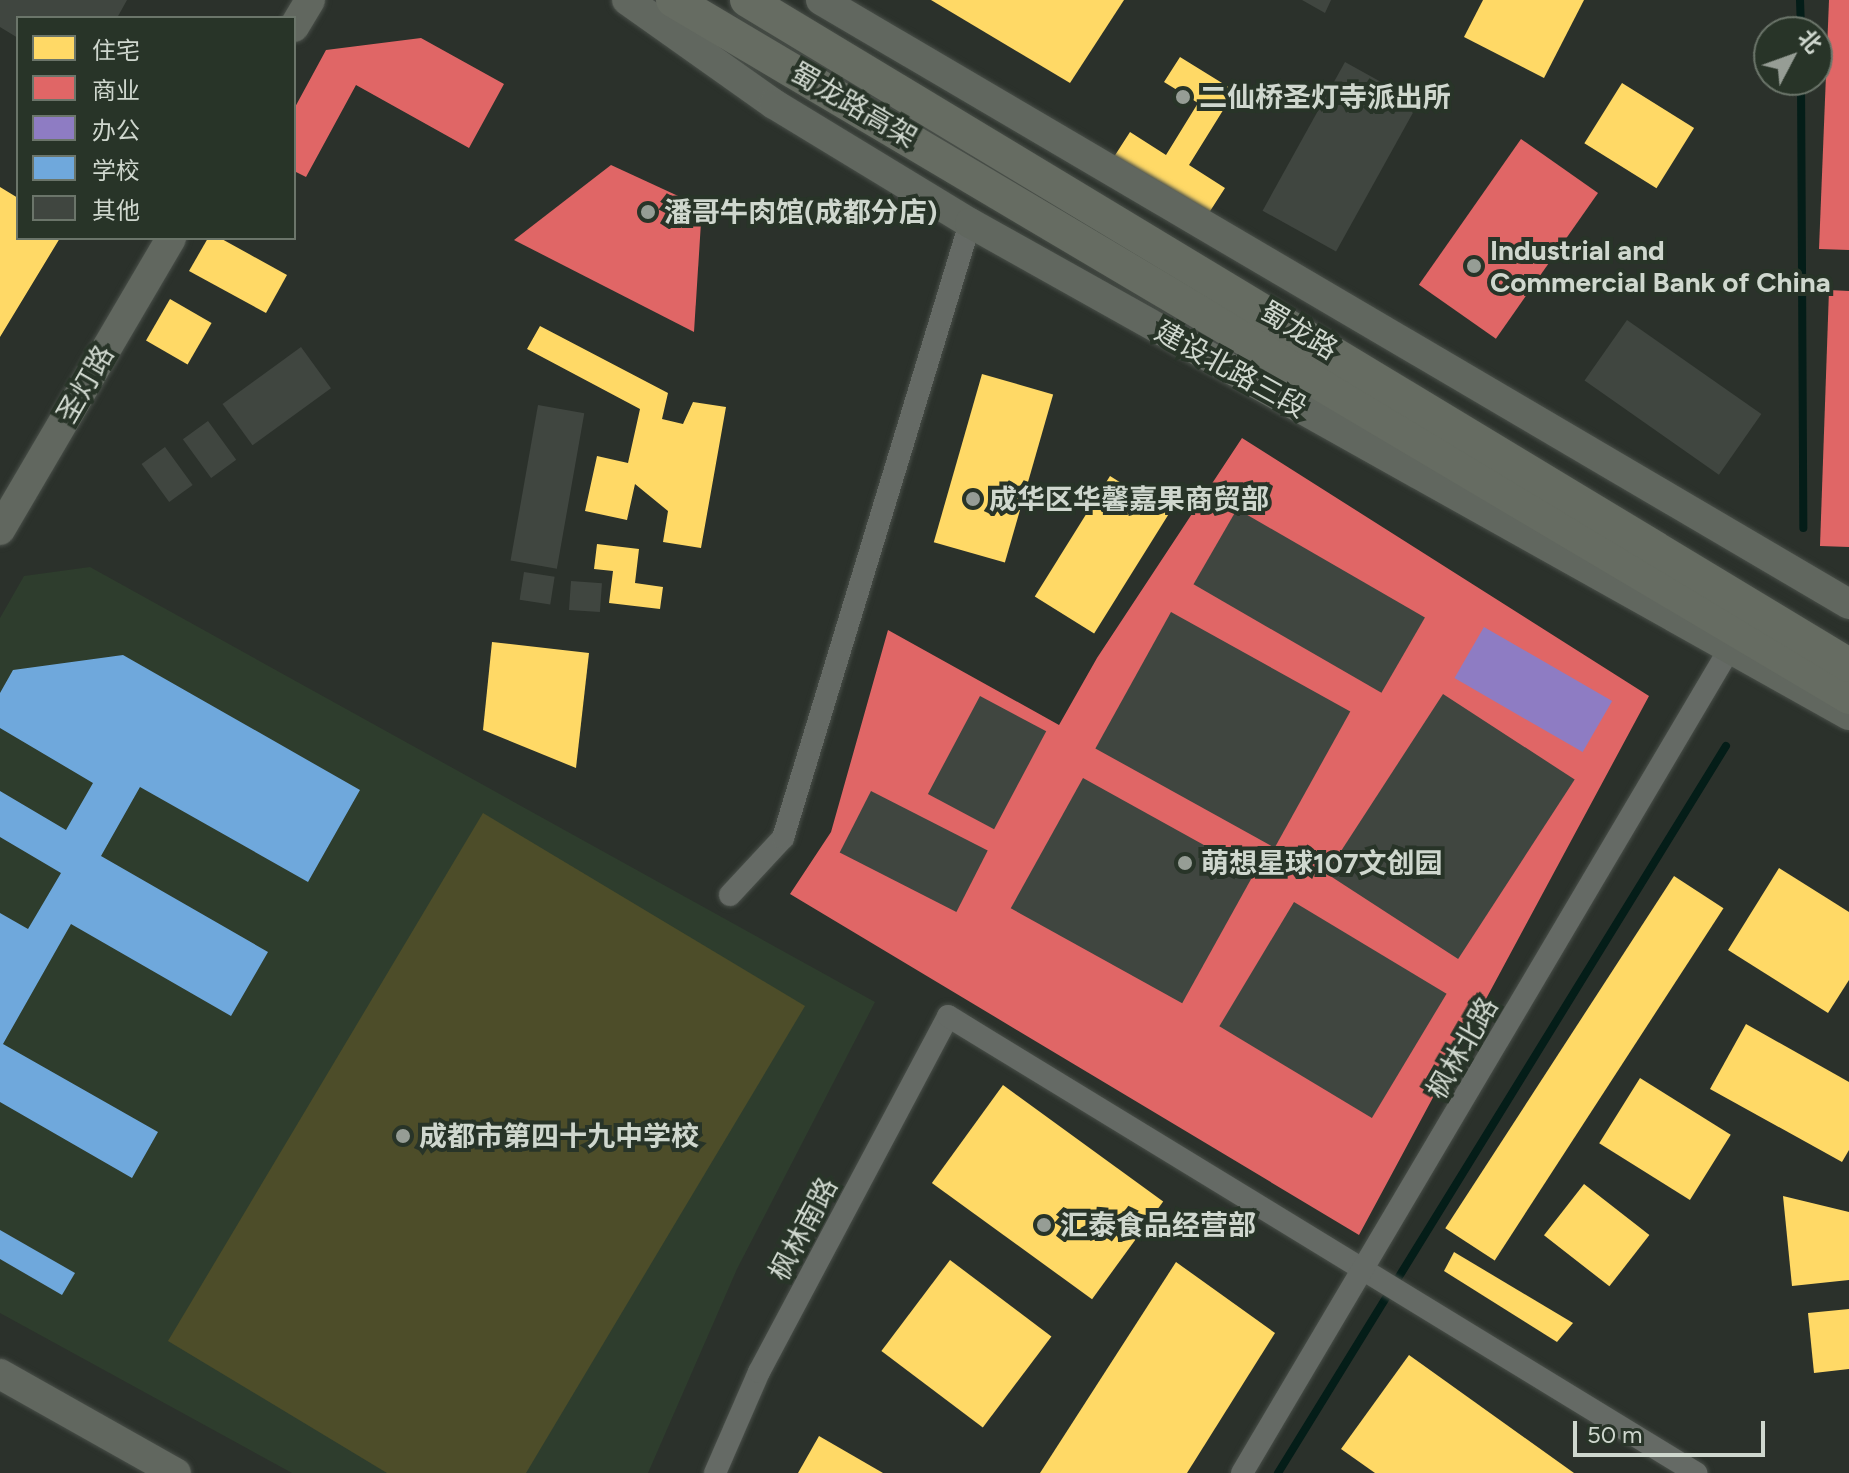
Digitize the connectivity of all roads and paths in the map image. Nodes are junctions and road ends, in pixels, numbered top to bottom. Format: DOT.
graph roads {
  1 [pos="310,0"];
  2 [pos="627,0"];
  3 [pos="673,0"];
  4 [pos="747,0"];
  5 [pos="821,0"];
  6 [pos="296,24"];
  7 [pos="1035,211"];
  8 [pos="970,223"];
  9 [pos="170,240"];
  10 [pos="9,493"];
  11 [pos="0,530"];
  12 [pos="1849,604"];
  13 [pos="1729,650"];
  14 [pos="1849,665"];
  15 [pos="1849,697"];
  16 [pos="1849,715"];
  17 [pos="730,895"];
  18 [pos="1374,1275"];
  19 [pos="0,1374"];
  20 [pos="1672,1468"];
  21 [pos="176,1473"];
  22 [pos="715,1473"];
  23 [pos="1242,1473"];
  24 [pos="1696,1473"];
  1 -- 6 [label="main road"];
  2 -- 8 [label="main road, 建设北路三段"];
  3 -- 7 [label="main road, 蜀龙路高架"];
  4 -- 14 [label="main road, 蜀龙路"];
  5 -- 12 [label="main road"];
  7 -- 15 [label="main road, 蜀龙路"];
  8 -- 13 [label="main road, 建设北路三段"];
  8 -- 17 [label="street"];
  9 -- 10 [label="main road, 圣灯路"];
  10 -- 11 [label="main road, 圣灯路"];
  13 -- 16 [label="main road, 建设北路三段"];
  13 -- 18 [label="street, 枫林北路"];
  18 -- 20 [label="street"];
  18 -- 22 [label="street, 枫林南路"];
  18 -- 23 [label="street, 枫林北路"];
  19 -- 21 [label="main road"];
  20 -- 24 [label="street"];
}
